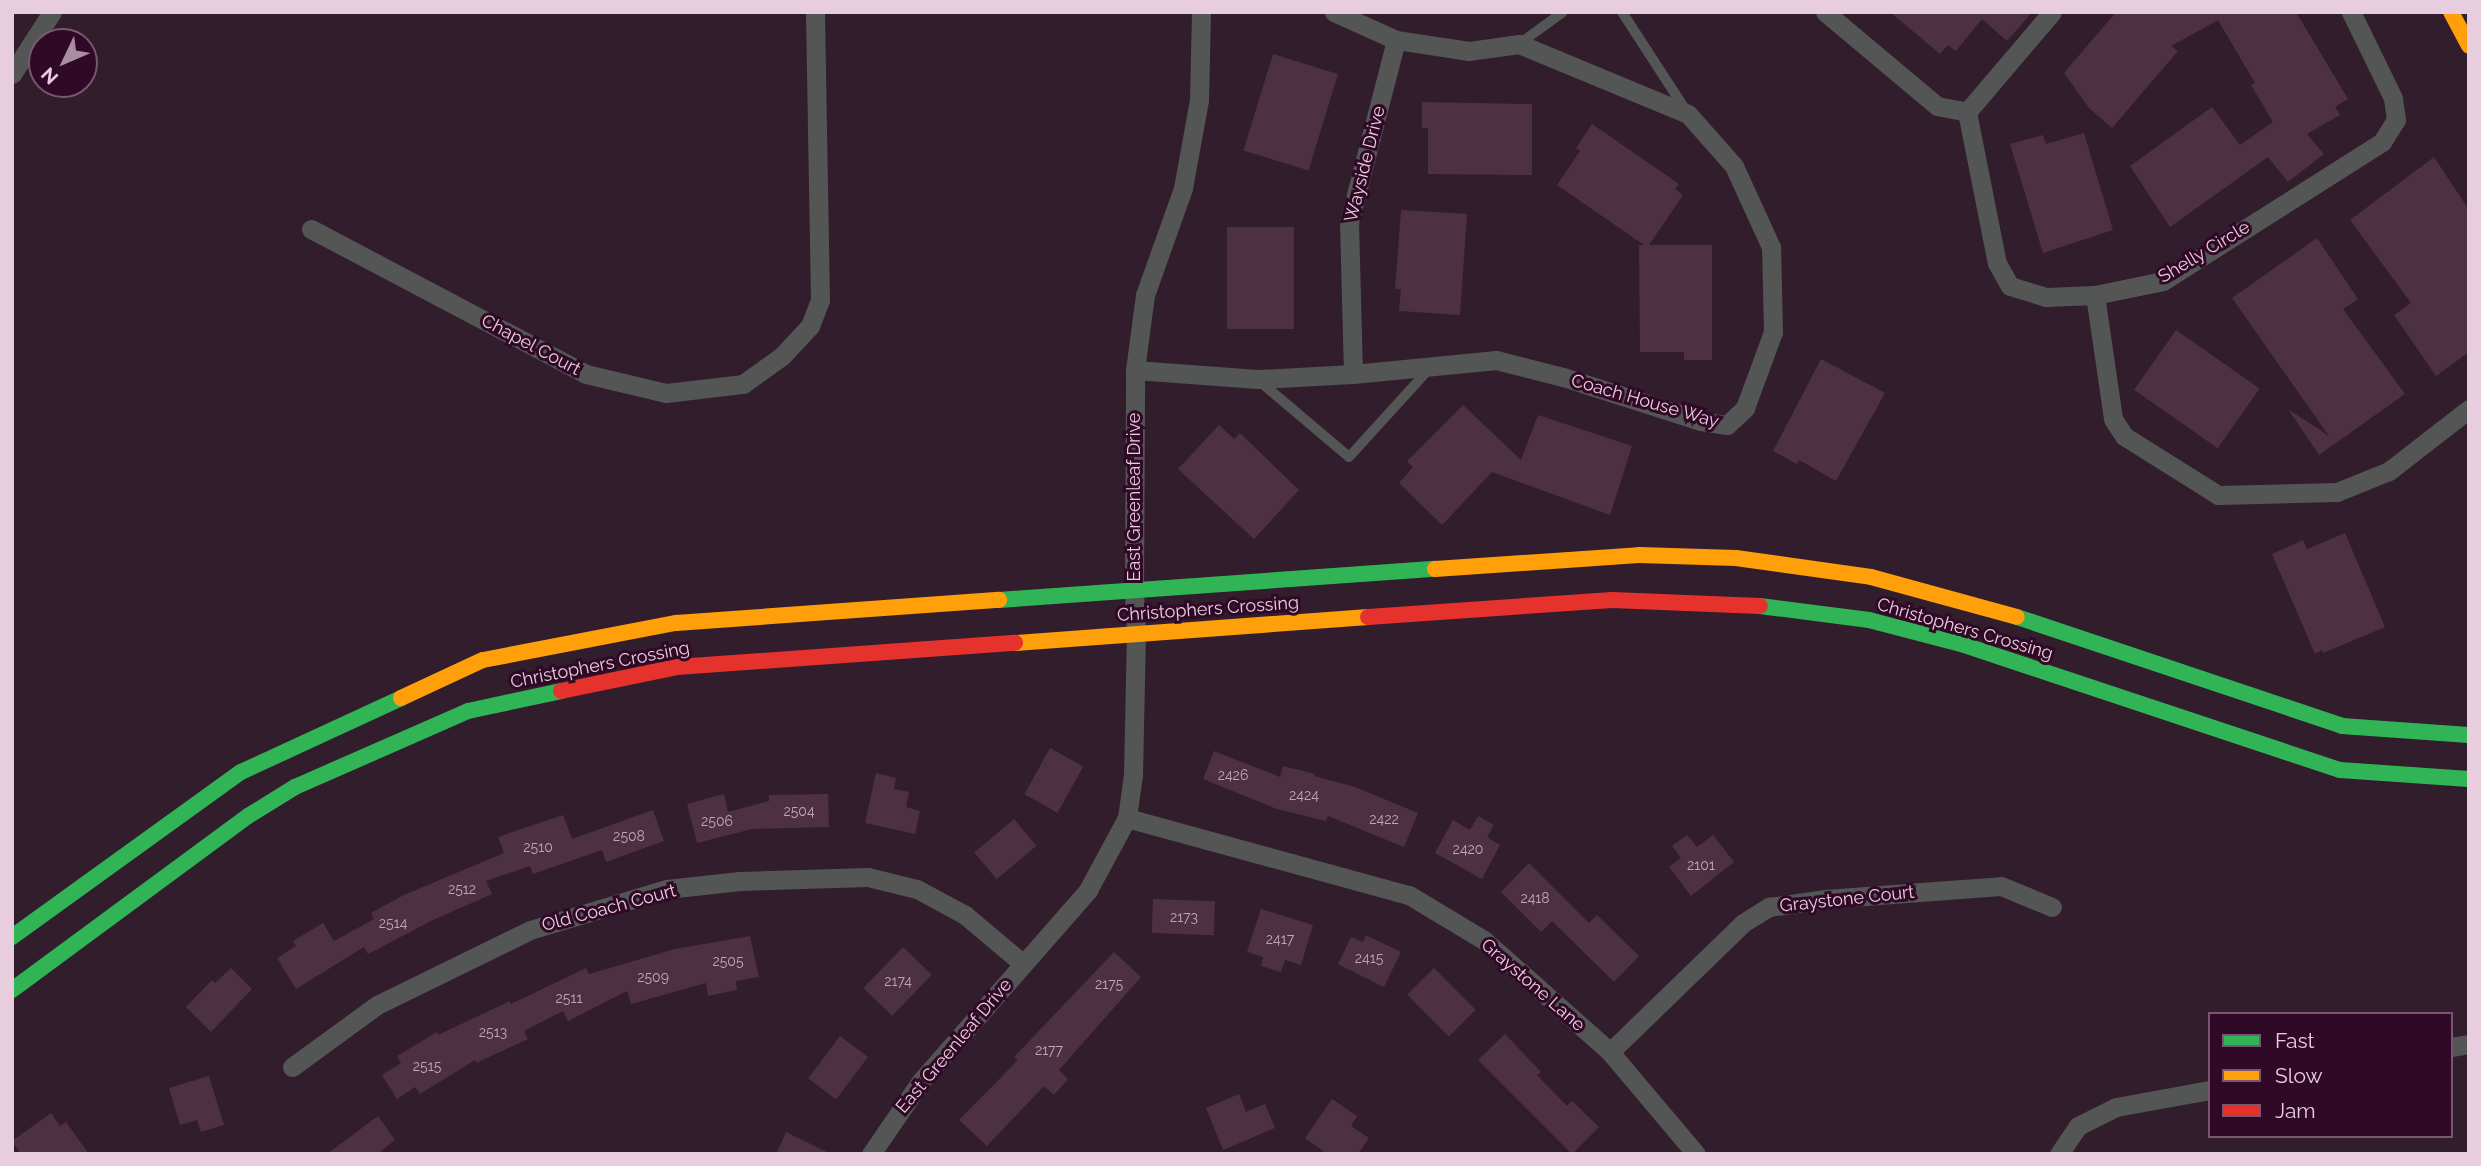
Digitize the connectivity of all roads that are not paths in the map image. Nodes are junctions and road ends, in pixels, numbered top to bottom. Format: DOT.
graph roads {
  1 [pos="52,12"];
  2 [pos="815,12"];
  3 [pos="1200,12"];
  4 [pos="1334,12"];
  5 [pos="1563,12"];
  6 [pos="1622,12"];
  7 [pos="1825,12"];
  8 [pos="2052,12"];
  9 [pos="2351,12"];
  10 [pos="2451,12"];
  11 [pos="1396,40"];
  12 [pos="1519,44"];
  13 [pos="2469,46"];
  14 [pos="12,74"];
  15 [pos="1967,112"];
  16 [pos="1688,114"];
  17 [pos="311,229"];
  18 [pos="2095,295"];
  19 [pos="1430,368"];
  20 [pos="1135,370"];
  21 [pos="1353,374"];
  22 [pos="1258,379"];
  23 [pos="2469,408"];
  24 [pos="1134,591"];
  25 [pos="1136,634"];
  26 [pos="2469,734"];
  27 [pos="2469,779"];
  28 [pos="1127,818"];
  29 [pos="2052,907"];
  30 [pos="12,937"];
  31 [pos="1022,963"];
  32 [pos="12,990"];
  33 [pos="1610,1052"];
  34 [pos="292,1067"];
  35 [pos="2208,1090"];
  36 [pos="871,1154"];
  37 [pos="1696,1154"];
  38 [pos="2059,1154"];
  1 -- 14 [label="street"];
  2 -- 17 [label="street, Chapel Court"];
  3 -- 20 [label="street, East Greenleaf Drive"];
  4 -- 11 [label="street"];
  5 -- 12 [label="lane"];
  6 -- 16 [label="lane"];
  7 -- 15 [label="street"];
  8 -- 15 [label="street"];
  9 -- 18 [label="street, Shelly Circle"];
  10 -- 13 [label="street"];
  11 -- 12 [label="street"];
  11 -- 21 [label="street, Wayside Drive"];
  12 -- 16 [label="street, Coach House Way"];
  15 -- 18 [label="street, Shelly Circle"];
  16 -- 19 [label="street, Coach House Way"];
  18 -- 23 [label="street"];
  19 -- 21 [label="street, Coach House Way"];
  19 -- 22 [label="lane"];
  20 -- 22 [label="street, Coach House Way"];
  20 -- 24 [label="street, East Greenleaf Drive"];
  21 -- 22 [label="street, Coach House Way"];
  24 -- 25 [label="street, East Greenleaf Drive"];
  24 -- 26 [label="street, Christophers Crossing"];
  24 -- 30 [label="street, Christophers Crossing"];
  25 -- 27 [label="street, Christophers Crossing"];
  25 -- 28 [label="street, East Greenleaf Drive"];
  25 -- 32 [label="street, Christophers Crossing"];
  28 -- 31 [label="street, East Greenleaf Drive"];
  28 -- 33 [label="street, Graystone Lane"];
  29 -- 33 [label="street, Graystone Court"];
  31 -- 34 [label="street, Old Coach Court"];
  31 -- 36 [label="street, East Greenleaf Drive"];
  33 -- 37 [label="street, Graystone Lane"];
  35 -- 38 [label="street"];
}
